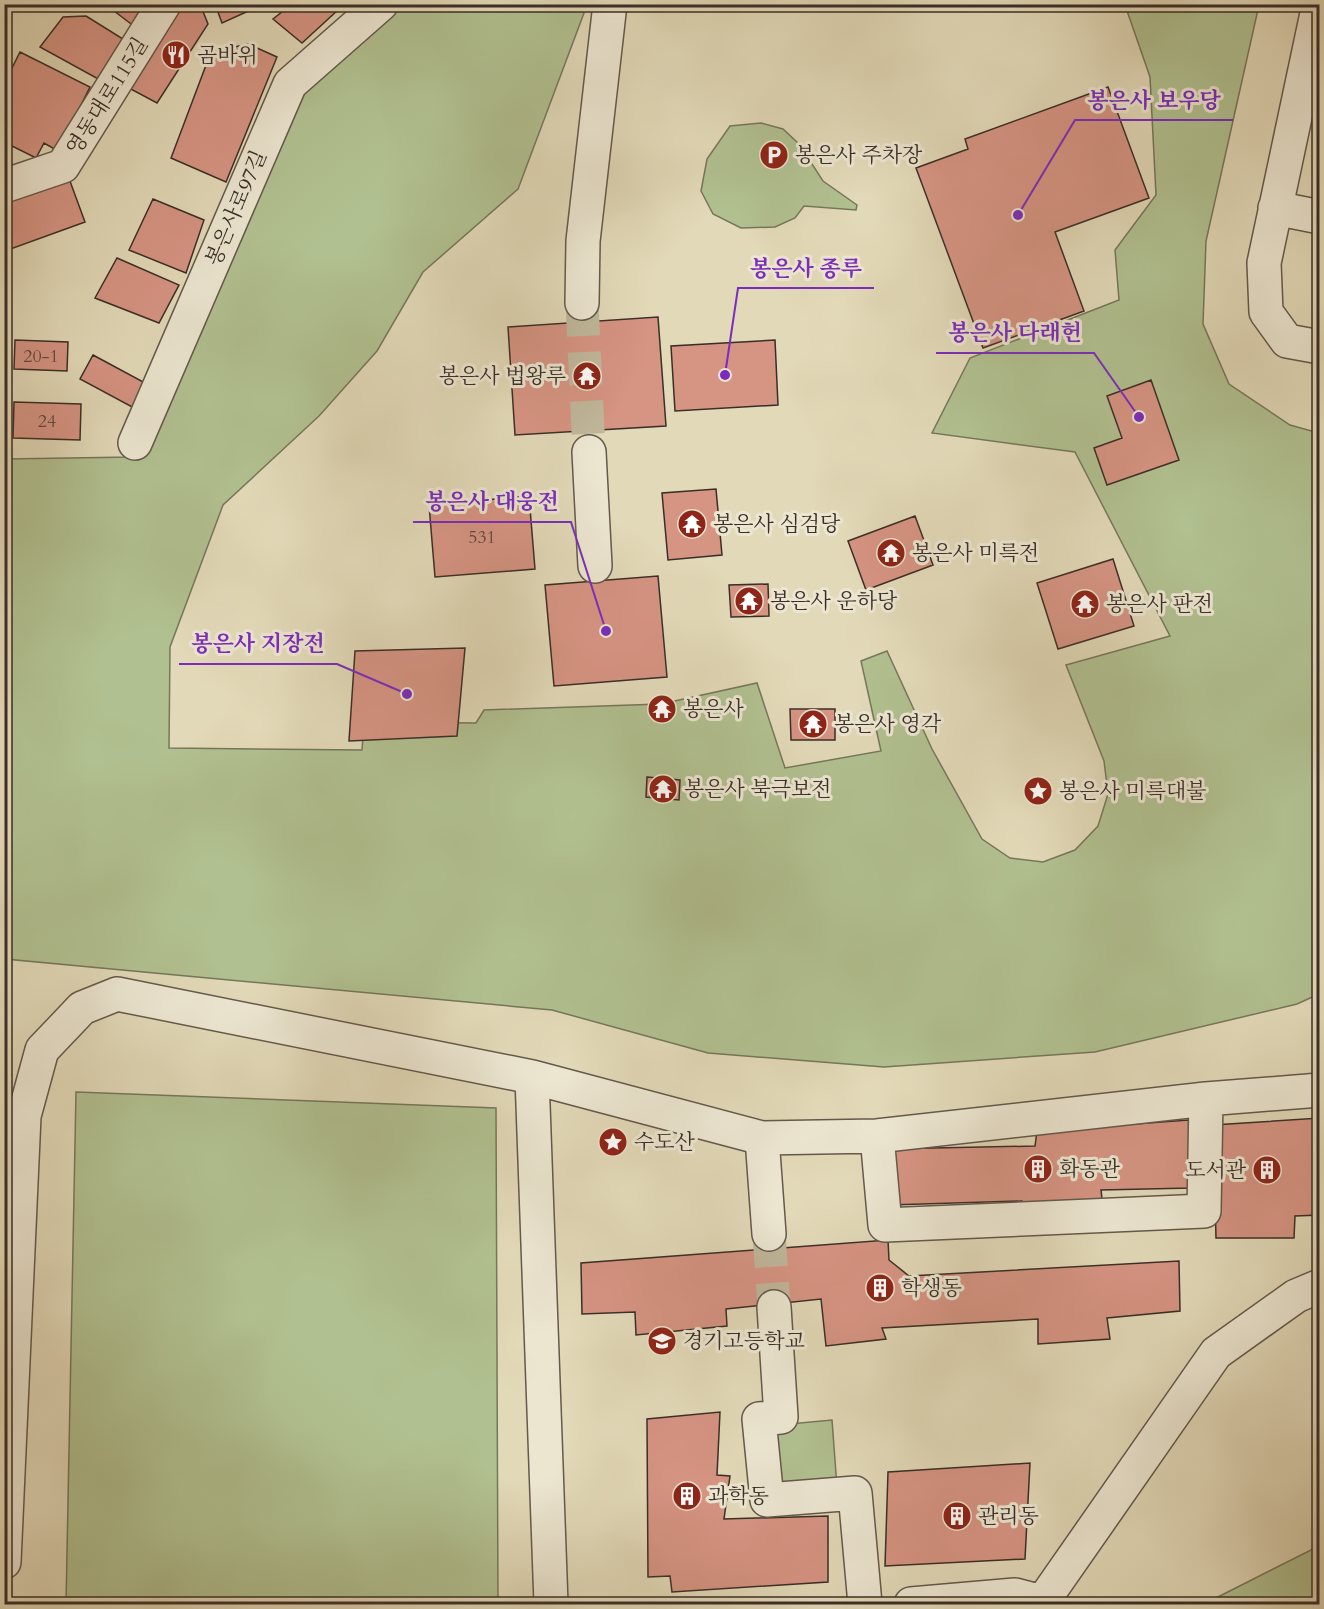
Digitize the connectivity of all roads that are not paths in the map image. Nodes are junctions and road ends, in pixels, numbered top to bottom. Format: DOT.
graph roads {
  1 [pos="164,4"];
  2 [pos="381,4"];
  3 [pos="610,4"];
  4 [pos="1319,4"];
  5 [pos="4,186"];
  6 [pos="1275,207"];
  7 [pos="1320,217"];
  8 [pos="582,303"];
  9 [pos="1320,347"];
  10 [pos="135,443"];
  11 [pos="589,452"];
  12 [pos="595,566"];
  13 [pos="532,1077"];
  14 [pos="1320,1090"];
  15 [pos="1206,1099"];
  16 [pos="877,1136"];
  17 [pos="762,1138"];
  18 [pos="769,1234"];
  19 [pos="1320,1286"];
  20 [pos="774,1307"];
  21 [pos="4,1562"];
  22 [pos="1042,1603"];
  23 [pos="551,1605"];
  24 [pos="865,1605"];
  25 [pos="911,1605"];
  1 -- 5 [label="street, 영동대로115길"];
  2 -- 10 [label="street, 봉은사로97길"];
  3 -- 8 [label="street"];
  4 -- 6 [label="street"];
  6 -- 7 [label="street"];
  6 -- 9 [label="street"];
  11 -- 12 [label="street"];
  13 -- 17 [label="street"];
  13 -- 21 [label="street"];
  13 -- 23 [label="street"];
  14 -- 15 [label="street"];
  15 -- 16 [label="street"];
  15 -- 16 [label="street"];
  16 -- 17 [label="street"];
  17 -- 18 [label="street"];
  19 -- 22 [label="street"];
  20 -- 24 [label="street"];
  22 -- 25 [label="street"];
}
